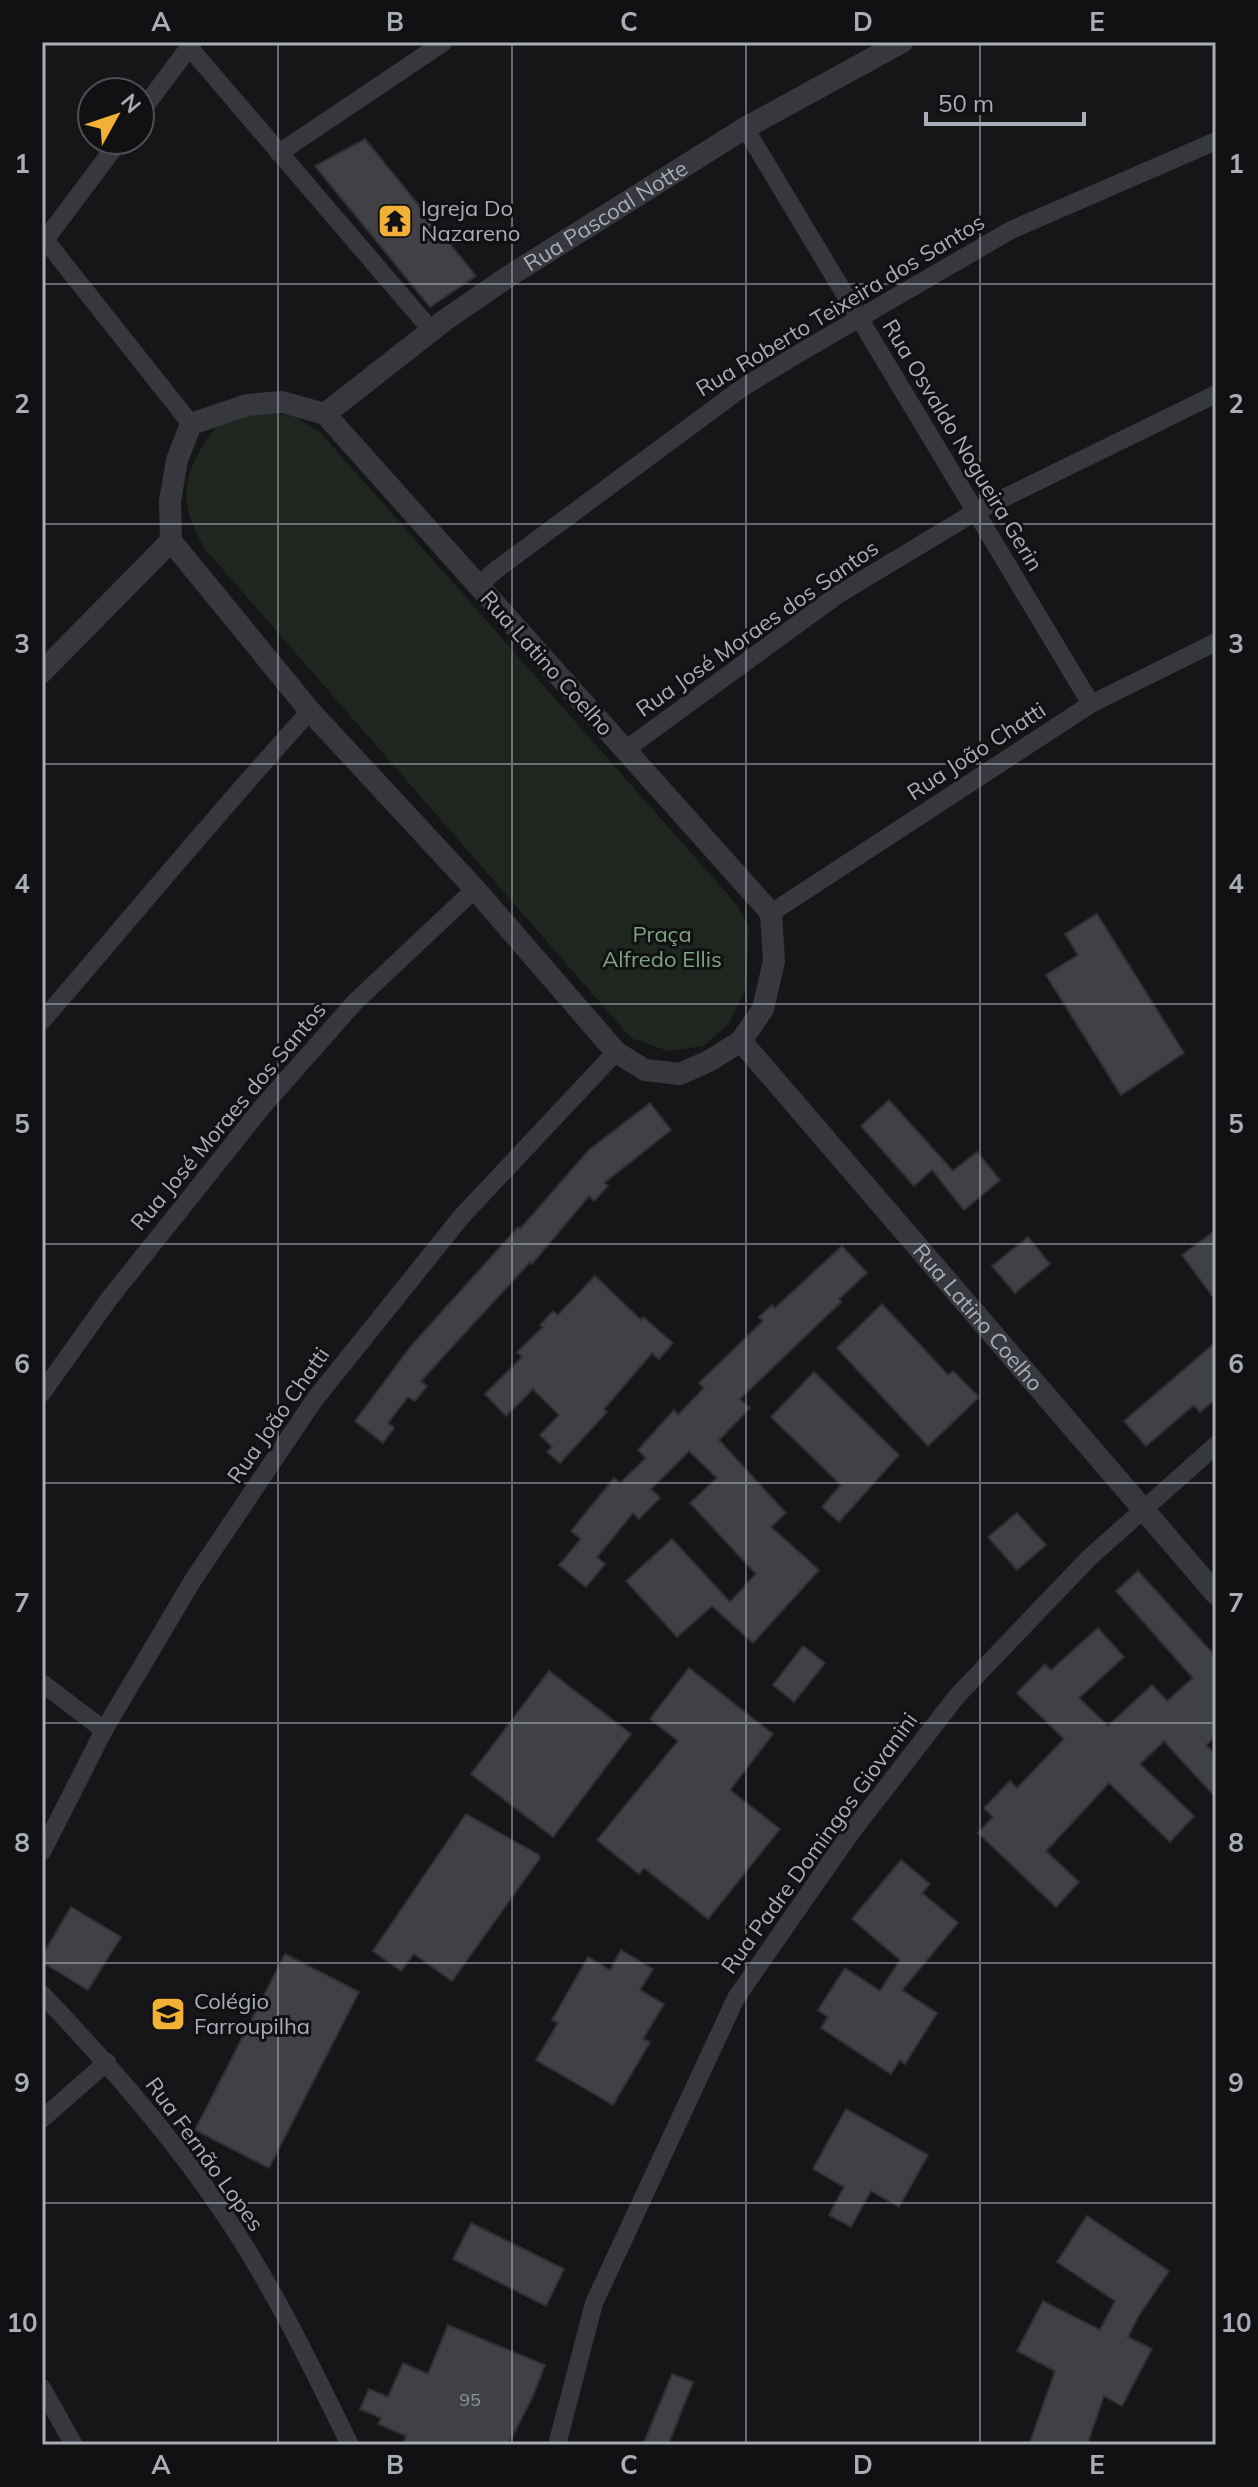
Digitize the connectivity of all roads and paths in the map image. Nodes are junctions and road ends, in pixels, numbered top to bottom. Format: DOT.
graph roads {
  1 [pos="444,42"];
  2 [pos="902,42"];
  3 [pos="191,45"];
  4 [pos="156,92"];
  5 [pos="745,128"];
  6 [pos="1216,141"];
  7 [pos="279,153"];
  8 [pos="108,156"];
  9 [pos="43,240"];
  10 [pos="859,319"];
  11 [pos="432,331"];
  12 [pos="1216,394"];
  13 [pos="325,414"];
  14 [pos="191,424"];
  15 [pos="975,512"];
  16 [pos="171,541"];
  17 [pos="478,586"];
  18 [pos="1216,642"];
  19 [pos="42,672"];
  20 [pos="1091,704"];
  21 [pos="310,711"];
  22 [pos="625,750"];
  23 [pos="475,889"];
  24 [pos="771,913"];
  25 [pos="42,1021"];
  26 [pos="741,1041"];
  27 [pos="616,1052"];
  28 [pos="42,1393"];
  29 [pos="1216,1445"];
  30 [pos="1143,1509"];
  31 [pos="1216,1594"];
  32 [pos="42,1683"];
  33 [pos="104,1730"];
  34 [pos="42,1852"];
  35 [pos="42,1994"];
  36 [pos="107,2062"];
  37 [pos="42,2119"];
  38 [pos="42,2388"];
  39 [pos="74,2445"];
  40 [pos="350,2445"];
  41 [pos="557,2445"];
  1 -- 7 [label="street"];
  2 -- 5 [label="street, Rua Pascoal Notte"];
  3 -- 4 [label="street"];
  3 -- 7 [label="street"];
  5 -- 10 [label="street, Rua Osvaldo Nogueira Gerin"];
  5 -- 11 [label="street, Rua Pascoal Notte"];
  6 -- 10 [label="street, Rua Roberto Teixeira dos Santos"];
  7 -- 11 [label="street"];
  8 -- 9 [label="street"];
  9 -- 14 [label="street"];
  10 -- 15 [label="street, Rua Osvaldo Nogueira Gerin"];
  10 -- 17 [label="street, Rua Roberto Teixeira dos Santos"];
  11 -- 13 [label="street, Rua Pascoal Notte"];
  12 -- 15 [label="street, Rua José Moraes dos Santos"];
  13 -- 14 [label="street"];
  13 -- 17 [label="street, Rua Latino Coelho"];
  14 -- 16 [label="street"];
  15 -- 20 [label="street, Rua Osvaldo Nogueira Gerin"];
  15 -- 22 [label="street, Rua José Moraes dos Santos"];
  16 -- 19 [label="street"];
  16 -- 21 [label="street"];
  17 -- 22 [label="street, Rua Latino Coelho"];
  18 -- 20 [label="street, Rua João Chatti"];
  20 -- 24 [label="street, Rua João Chatti"];
  21 -- 23 [label="street"];
  21 -- 25 [label="street"];
  22 -- 24 [label="street, Rua Latino Coelho"];
  23 -- 27 [label="street"];
  23 -- 28 [label="street, Rua José Moraes dos Santos"];
  24 -- 26 [label="street"];
  26 -- 27 [label="street"];
  26 -- 30 [label="street, Rua Latino Coelho"];
  27 -- 33 [label="street, Rua João Chatti"];
  29 -- 30 [label="street, Rua Padre Domingos Giovanini"];
  30 -- 31 [label="street, Rua Latino Coelho"];
  30 -- 41 [label="street, Rua Padre Domingos Giovanini"];
  32 -- 33 [label="street"];
  33 -- 34 [label="street, Rua João Chatti"];
  35 -- 36 [label="street, Rua Fernão Lopes"];
  36 -- 37 [label="street"];
  36 -- 40 [label="street, Rua Fernão Lopes"];
  38 -- 39 [label="street"];
}
